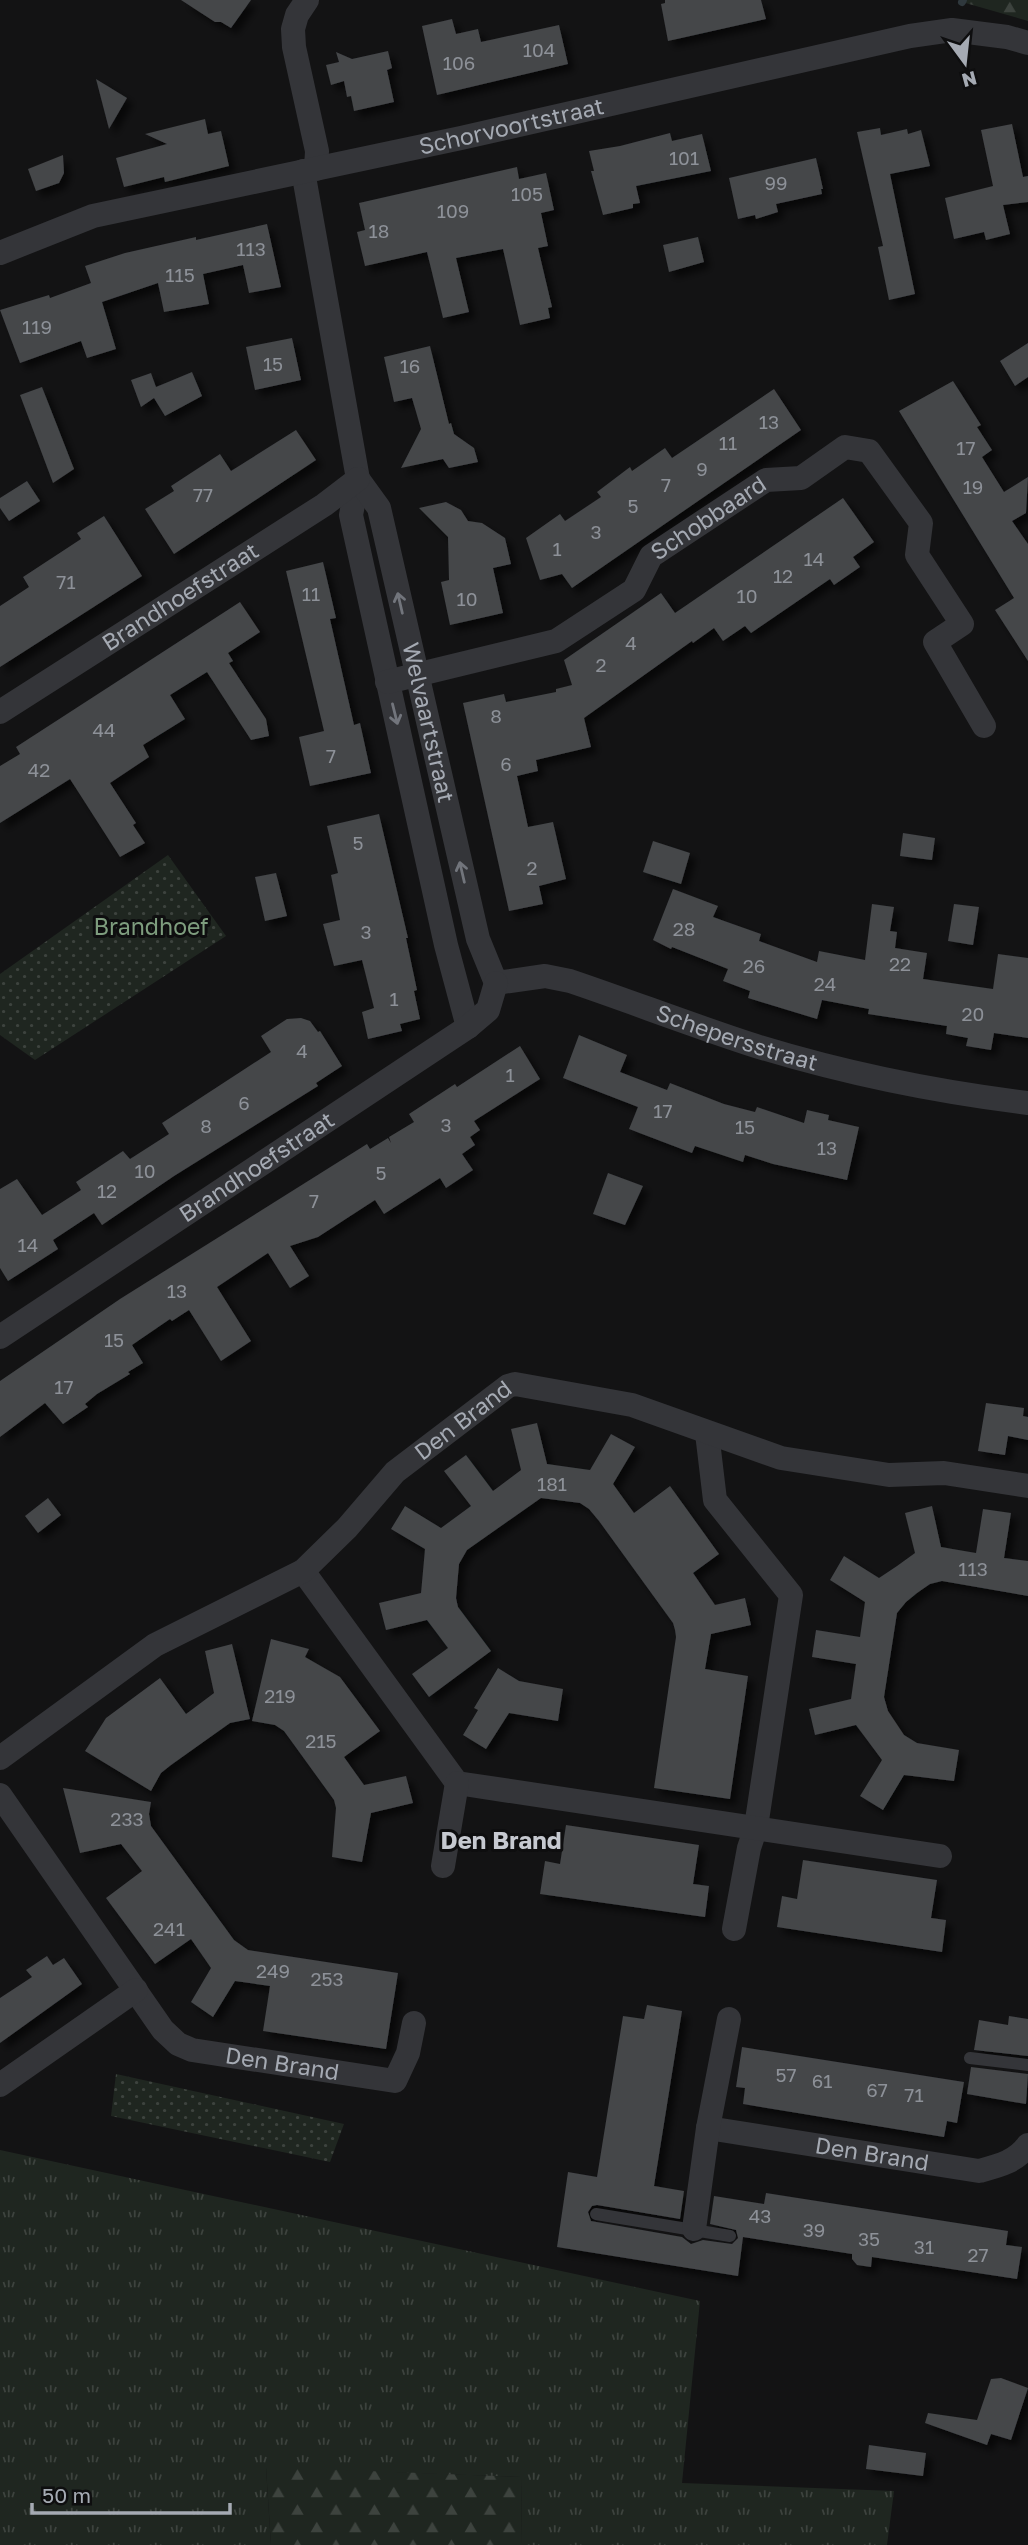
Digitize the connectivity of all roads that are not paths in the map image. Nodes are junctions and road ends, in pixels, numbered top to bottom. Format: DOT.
graph roads {
  1 [pos="307,0"];
  2 [pos="1028,43"];
  3 [pos="310,170"];
  4 [pos="0,253"];
  5 [pos="358,480"];
  6 [pos="416,675"];
  7 [pos="387,682"];
  8 [pos="0,712"];
  9 [pos="984,726"];
  10 [pos="478,939"];
  11 [pos="446,945"];
  12 [pos="496,983"];
  13 [pos="468,1027"];
  14 [pos="1028,1103"];
  15 [pos="0,1337"];
  16 [pos="707,1433"];
  17 [pos="1028,1486"];
  18 [pos="303,1571"];
  19 [pos="0,1758"];
  20 [pos="457,1783"];
  21 [pos="0,1795"];
  22 [pos="756,1827"];
  23 [pos="940,1856"];
  24 [pos="443,1866"];
  25 [pos="734,1929"];
  26 [pos="136,1990"];
  27 [pos="729,2019"];
  28 [pos="414,2023"];
  29 [pos="970,2058"];
  30 [pos="1028,2065"];
  31 [pos="0,2085"];
  32 [pos="708,2128"];
  33 [pos="1028,2145"];
  34 [pos="596,2214"];
  35 [pos="694,2229"];
  36 [pos="730,2236"];
  1 -- 3 [label="street, Welvaartstraat"];
  2 -- 3 [label="street, Schorvoortstraat"];
  3 -- 4 [label="street, Schorvoortstraat"];
  3 -- 5 [label="street, Welvaartstraat"];
  6 -- 5 [label="street, Welvaartstraat, one-way"];
  5 -- 7 [label="street, Welvaartstraat"];
  5 -- 8 [label="street, Brandhoefstraat"];
  6 -- 7 [label="street"];
  6 -- 9 [label="street, Schobbaard"];
  10 -- 6 [label="street, Welvaartstraat, one-way"];
  7 -- 11 [label="street, Welvaartstraat, one-way"];
  10 -- 11 [label="street"];
  10 -- 12 [label="street"];
  11 -- 13 [label="street, Welvaartstraat"];
  12 -- 13 [label="street, Brandhoefstraat"];
  12 -- 14 [label="street, Schepersstraat"];
  13 -- 15 [label="street, Brandhoefstraat"];
  16 -- 17 [label="street, Den Brand"];
  16 -- 18 [label="street, Den Brand"];
  16 -- 22 [label="street"];
  18 -- 19 [label="street, Den Brand"];
  18 -- 20 [label="street"];
  20 -- 22 [label="street"];
  20 -- 24 [label="street"];
  21 -- 26 [label="street, Den Brand"];
  22 -- 23 [label="street"];
  22 -- 25 [label="street"];
  26 -- 28 [label="street, Den Brand"];
  26 -- 31 [label="street"];
  27 -- 32 [label="street"];
  29 -- 30 [label="lane"];
  32 -- 33 [label="street, Den Brand"];
  32 -- 35 [label="street"];
  34 -- 35 [label="lane"];
  35 -- 36 [label="lane"];
}
